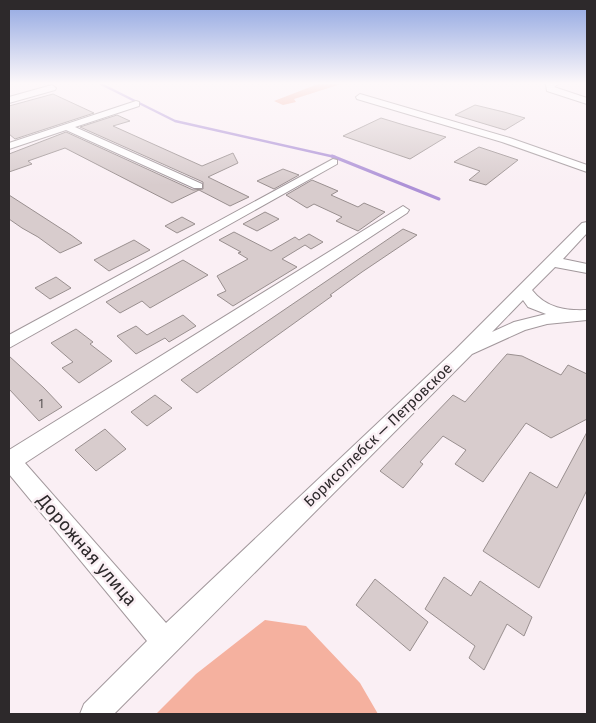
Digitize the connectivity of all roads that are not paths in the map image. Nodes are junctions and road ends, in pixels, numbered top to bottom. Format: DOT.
graph roads {
  1 [pos="94,118"];
  2 [pos="430,118"];
  3 [pos="66,127"];
  4 [pos="9,146"];
  5 [pos="332,162"];
  6 [pos="587,169"];
  7 [pos="198,186"];
  8 [pos="403,210"];
  9 [pos="587,226"];
  10 [pos="573,242"];
  11 [pos="552,262"];
  12 [pos="587,262"];
  13 [pos="587,269"];
  14 [pos="524,290"];
  15 [pos="587,315"];
  16 [pos="566,316"];
  17 [pos="9,342"];
  18 [pos="461,354"];
  19 [pos="10,460"];
  20 [pos="166,642"];
  21 [pos="94,714"];
  1 -- 3 [label="street"];
  2 -- 6 [label="street"];
  3 -- 4 [label="street"];
  3 -- 7 [label="street"];
  5 -- 17 [label="street"];
  8 -- 19 [label="street"];
  9 -- 10 [label="street, Борисоглебск — Петровское"];
  10 -- 11 [label="street, Борисоглебск — Петровское"];
  10 -- 12 [label="street"];
  11 -- 13 [label="street"];
  11 -- 14 [label="street, Борисоглебск — Петровское"];
  14 -- 16 [label="street"];
  14 -- 18 [label="street, Борисоглебск — Петровское"];
  15 -- 16 [label="street"];
  16 -- 18 [label="street"];
  18 -- 20 [label="street, Борисоглебск — Петровское"];
  19 -- 20 [label="street, Дорожная улица"];
  20 -- 21 [label="street, Борисоглебск — Петровское"];
}
